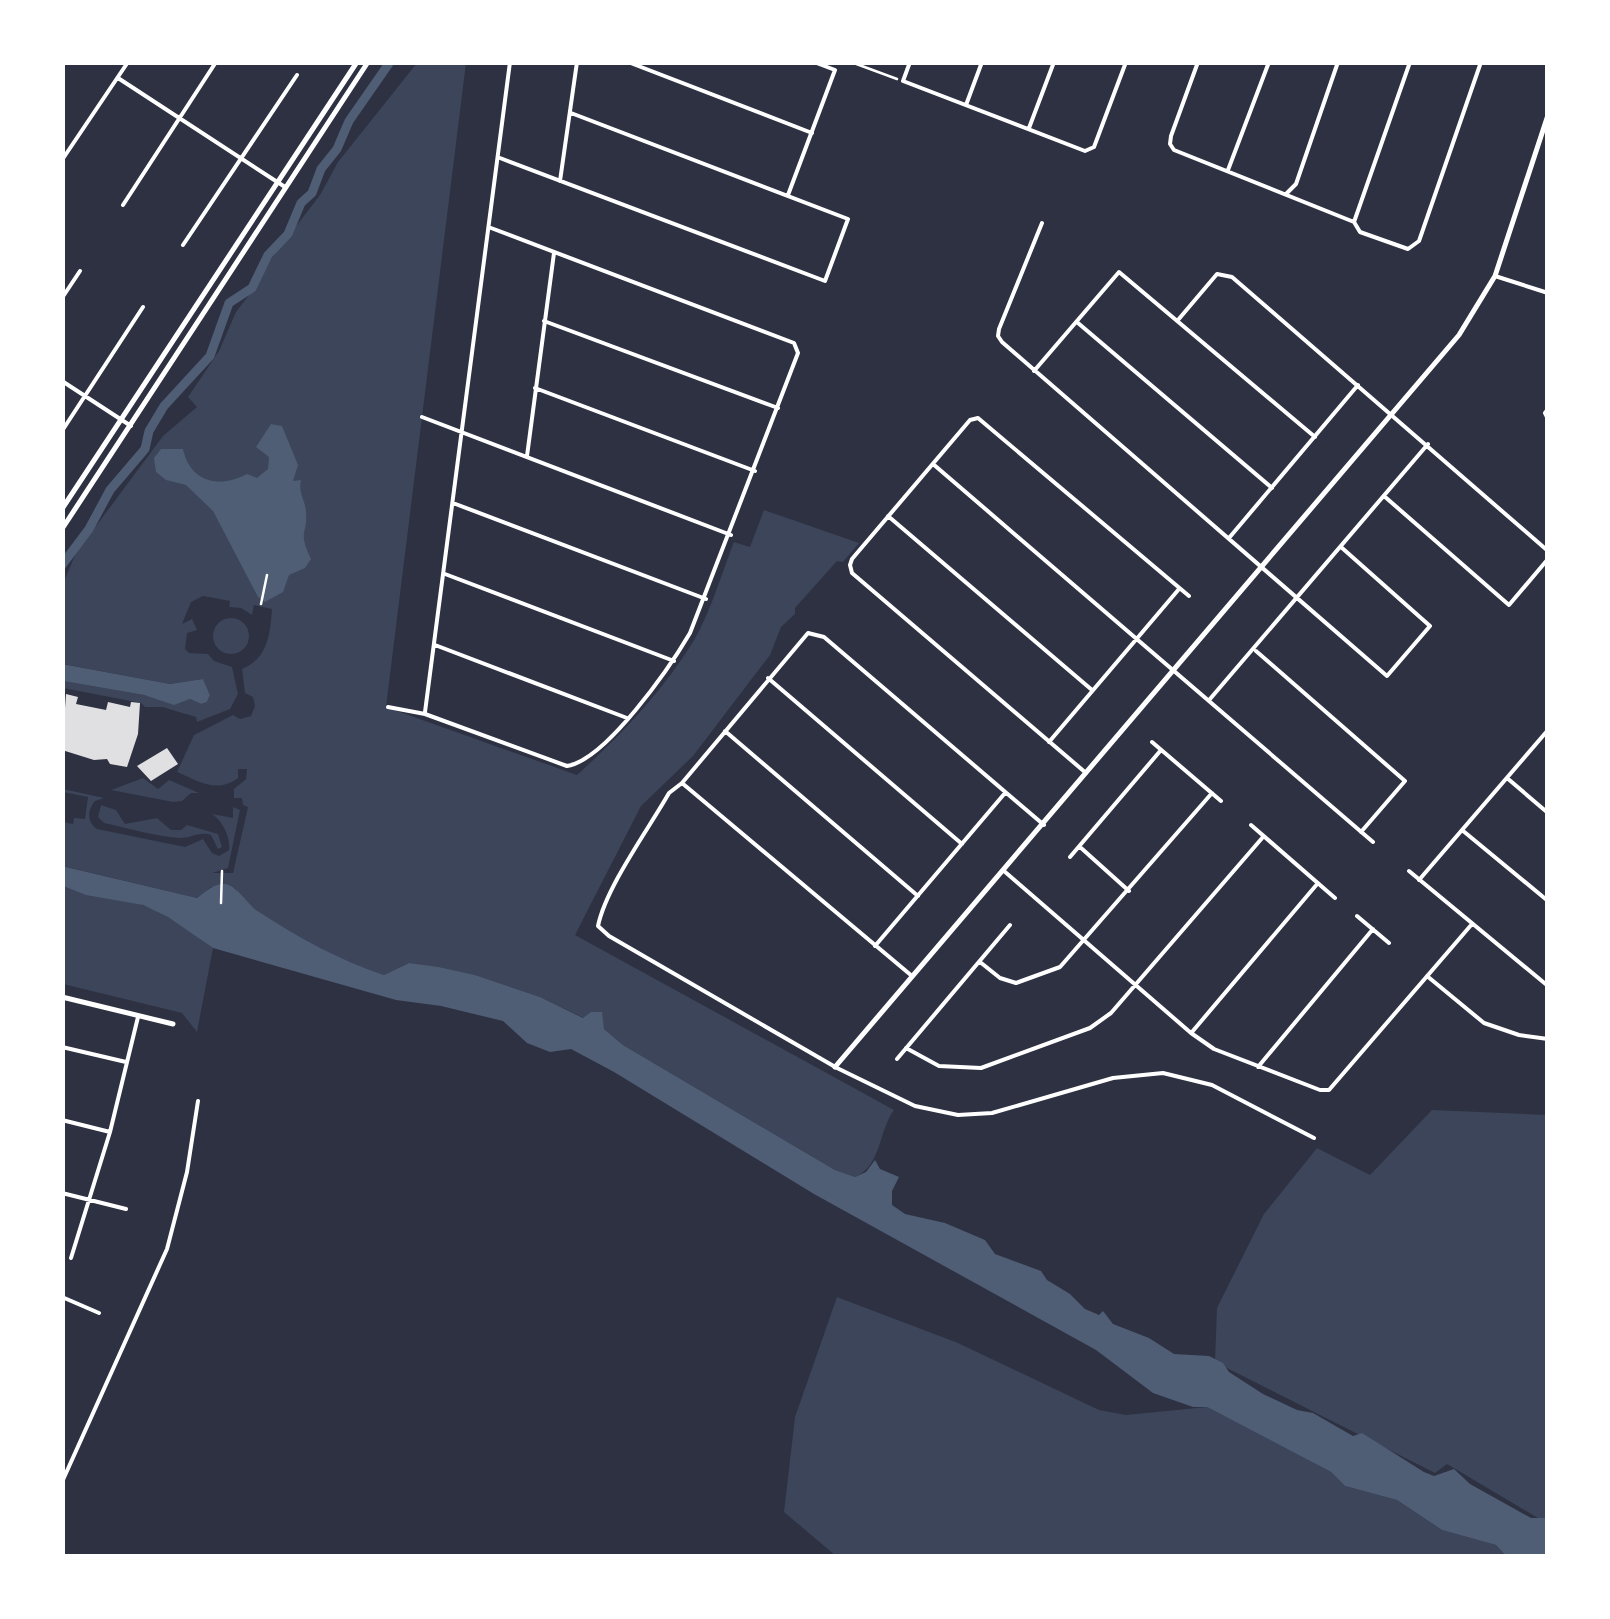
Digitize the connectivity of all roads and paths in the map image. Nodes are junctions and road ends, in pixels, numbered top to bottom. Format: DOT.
graph roads {
  1 [pos="128,62"];
  2 [pos="216,62"];
  3 [pos="356,62"];
  4 [pos="368,62"];
  5 [pos="510,62"];
  6 [pos="577,62"];
  7 [pos="628,62"];
  8 [pos="814,62"];
  9 [pos="851,62"];
  10 [pos="910,62"];
  11 [pos="982,62"];
  12 [pos="1054,62"];
  13 [pos="1126,62"];
  14 [pos="1198,62"];
  15 [pos="1268,62"];
  16 [pos="1338,62"];
  17 [pos="1410,62"];
  18 [pos="1480,62"];
  19 [pos="297,75"];
  20 [pos="118,78"];
  21 [pos="903,82"];
  22 [pos="966,106"];
  23 [pos="571,113"];
  24 [pos="1548,116"];
  25 [pos="179,119"];
  26 [pos="1028,130"];
  27 [pos="812,133"];
  28 [pos="500,158"];
  29 [pos="62,160"];
  30 [pos="240,160"];
  31 [pos="1228,171"];
  32 [pos="278,182"];
  33 [pos="560,182"];
  34 [pos="285,187"];
  35 [pos="1286,194"];
  36 [pos="787,196"];
  37 [pos="123,205"];
  38 [pos="1354,222"];
  39 [pos="1042,223"];
  40 [pos="491,228"];
  41 [pos="184,245"];
  42 [pos="554,253"];
  43 [pos="80,272"];
  44 [pos="1495,276"];
  45 [pos="1548,292"];
  46 [pos="62,298"];
  47 [pos="142,308"];
  48 [pos="544,320"];
  49 [pos="1178,320"];
  50 [pos="1076,322"];
  51 [pos="1034,371"];
  52 [pos="62,382"];
  53 [pos="1358,385"];
  54 [pos="535,388"];
  55 [pos="85,396"];
  56 [pos="778,408"];
  57 [pos="1393,414"];
  58 [pos="422,417"];
  59 [pos="121,419"];
  60 [pos="131,426"];
  61 [pos="62,432"];
  62 [pos="461,432"];
  63 [pos="1315,437"];
  64 [pos="1428,444"];
  65 [pos="527,457"];
  66 [pos="932,463"];
  67 [pos="755,472"];
  68 [pos="1272,488"];
  69 [pos="1384,496"];
  70 [pos="453,503"];
  71 [pos="62,509"];
  72 [pos="888,516"];
  73 [pos="62,529"];
  74 [pos="731,535"];
  75 [pos="1228,540"];
  76 [pos="1341,547"];
  77 [pos="1548,551"];
  78 [pos="1548,559"];
  79 [pos="1262,568"];
  80 [pos="444,574"];
  81 [pos="265,584"];
  82 [pos="1179,589"];
  83 [pos="1190,596"];
  84 [pos="1297,598"];
  85 [pos="706,599"];
  86 [pos="261,604"];
  87 [pos="1137,638"];
  88 [pos="435,645"];
  89 [pos="1254,649"];
  90 [pos="674,661"];
  91 [pos="1175,670"];
  92 [pos="768,678"];
  93 [pos="1092,690"];
  94 [pos="1209,700"];
  95 [pos="388,708"];
  96 [pos="425,714"];
  97 [pos="628,718"];
  98 [pos="1548,730"];
  99 [pos="725,731"];
  100 [pos="1049,742"];
  101 [pos="1152,742"];
  102 [pos="1161,750"];
  103 [pos="1086,774"];
  104 [pos="1507,778"];
  105 [pos="682,784"];
  106 [pos="1005,793"];
  107 [pos="1212,793"];
  108 [pos="1221,801"];
  109 [pos="1548,813"];
  110 [pos="1044,824"];
  111 [pos="1251,826"];
  112 [pos="1462,830"];
  113 [pos="1362,832"];
  114 [pos="1263,837"];
  115 [pos="1373,842"];
  116 [pos="962,844"];
  117 [pos="1079,846"];
  118 [pos="1070,857"];
  119 [pos="1004,871"];
  120 [pos="1408,871"];
  121 [pos="222,872"];
  122 [pos="1419,880"];
  123 [pos="1318,883"];
  124 [pos="1129,891"];
  125 [pos="918,896"];
  126 [pos="1335,898"];
  127 [pos="1548,901"];
  128 [pos="221,903"];
  129 [pos="1357,916"];
  130 [pos="1472,924"];
  131 [pos="1010,925"];
  132 [pos="1373,929"];
  133 [pos="1086,942"];
  134 [pos="1389,943"];
  135 [pos="874,947"];
  136 [pos="980,962"];
  137 [pos="1427,976"];
  138 [pos="912,977"];
  139 [pos="1136,986"];
  140 [pos="1548,986"];
  141 [pos="62,997"];
  142 [pos="138,1016"];
  143 [pos="173,1024"];
  144 [pos="1192,1033"];
  145 [pos="1548,1039"];
  146 [pos="62,1047"];
  147 [pos="906,1048"];
  148 [pos="897,1058"];
  149 [pos="127,1063"];
  150 [pos="835,1066"];
  151 [pos="1258,1066"];
  152 [pos="198,1102"];
  153 [pos="62,1120"];
  154 [pos="110,1132"];
  155 [pos="1314,1138"];
  156 [pos="62,1194"];
  157 [pos="90,1200"];
  158 [pos="126,1209"];
  159 [pos="72,1258"];
  160 [pos="62,1298"];
  161 [pos="99,1314"];
  162 [pos="62,1482"];
  1 -- 20 [label="street"];
  2 -- 25 [label="street"];
  3 -- 32 [label="street"];
  4 -- 34 [label="street"];
  5 -- 28 [label="street"];
  6 -- 23 [label="street"];
  7 -- 27 [label="street"];
  8 -- 27 [label="street"];
  9 -- 21 [label="path"];
  10 -- 21 [label="street"];
  11 -- 22 [label="street"];
  12 -- 26 [label="street"];
  13 -- 26 [label="street"];
  14 -- 31 [label="street"];
  15 -- 31 [label="street"];
  16 -- 35 [label="street"];
  17 -- 38 [label="street"];
  18 -- 38 [label="street"];
  19 -- 30 [label="street"];
  20 -- 25 [label="street"];
  20 -- 29 [label="street"];
  21 -- 22 [label="street"];
  22 -- 26 [label="street"];
  23 -- 33 [label="street"];
  23 -- 36 [label="street"];
  24 -- 44 [label="street"];
  25 -- 30 [label="street"];
  25 -- 37 [label="street"];
  27 -- 36 [label="street"];
  28 -- 33 [label="street"];
  28 -- 40 [label="street"];
  30 -- 32 [label="street"];
  30 -- 41 [label="street"];
  31 -- 35 [label="street"];
  32 -- 34 [label="street"];
  32 -- 59 [label="street"];
  33 -- 36 [label="street"];
  34 -- 60 [label="street"];
  35 -- 38 [label="street"];
  39 -- 51 [label="street"];
  40 -- 42 [label="street"];
  40 -- 62 [label="street"];
  42 -- 48 [label="street"];
  42 -- 56 [label="street"];
  43 -- 46 [label="street"];
  44 -- 45 [label="street"];
  44 -- 57 [label="street"];
  47 -- 55 [label="street"];
  48 -- 54 [label="street"];
  48 -- 56 [label="street"];
  49 -- 50 [label="street"];
  49 -- 53 [label="street"];
  49 -- 63 [label="street"];
  50 -- 51 [label="street"];
  50 -- 68 [label="street"];
  51 -- 75 [label="street"];
  52 -- 55 [label="street"];
  53 -- 57 [label="street"];
  53 -- 63 [label="street"];
  54 -- 65 [label="street"];
  54 -- 67 [label="street"];
  55 -- 59 [label="street"];
  55 -- 61 [label="street"];
  56 -- 67 [label="street"];
  57 -- 64 [label="street"];
  57 -- 79 [label="street"];
  58 -- 62 [label="street"];
  59 -- 60 [label="street"];
  59 -- 71 [label="street"];
  60 -- 73 [label="street"];
  62 -- 65 [label="street"];
  62 -- 70 [label="street"];
  63 -- 68 [label="street"];
  64 -- 69 [label="street"];
  64 -- 77 [label="street"];
  65 -- 74 [label="street"];
  66 -- 72 [label="street"];
  66 -- 82 [label="street"];
  66 -- 87 [label="street"];
  67 -- 74 [label="street"];
  68 -- 75 [label="street"];
  69 -- 76 [label="street"];
  69 -- 78 [label="street"];
  70 -- 80 [label="street"];
  70 -- 85 [label="street"];
  72 -- 93 [label="street"];
  72 -- 100 [label="street"];
  74 -- 85 [label="street"];
  75 -- 79 [label="street"];
  76 -- 84 [label="street"];
  76 -- 84 [label="street"];
  79 -- 84 [label="street"];
  79 -- 91 [label="street"];
  80 -- 88 [label="street"];
  80 -- 90 [label="street"];
  81 -- 86 [label="path"];
  82 -- 83 [label="street"];
  82 -- 87 [label="street"];
  84 -- 89 [label="street"];
  85 -- 90 [label="street"];
  87 -- 91 [label="street"];
  87 -- 93 [label="street"];
  88 -- 96 [label="street"];
  88 -- 97 [label="street"];
  89 -- 94 [label="street"];
  89 -- 113 [label="street"];
  90 -- 97 [label="street"];
  91 -- 94 [label="street"];
  91 -- 103 [label="street"];
  92 -- 99 [label="street"];
  92 -- 106 [label="street"];
  92 -- 116 [label="street"];
  93 -- 100 [label="street"];
  94 -- 113 [label="street"];
  95 -- 96 [label="street"];
  96 -- 97 [label="street"];
  98 -- 104 [label="street"];
  99 -- 105 [label="street"];
  99 -- 125 [label="street"];
  100 -- 103 [label="street"];
  101 -- 102 [label="street"];
  102 -- 107 [label="street"];
  102 -- 117 [label="street"];
  103 -- 110 [label="street"];
  104 -- 109 [label="street"];
  104 -- 112 [label="street"];
  105 -- 135 [label="street"];
  105 -- 150 [label="street"];
  106 -- 110 [label="street"];
  106 -- 116 [label="street"];
  107 -- 108 [label="street"];
  107 -- 124 [label="street"];
  110 -- 119 [label="street"];
  111 -- 114 [label="street"];
  112 -- 122 [label="street"];
  112 -- 127 [label="street"];
  113 -- 115 [label="street"];
  114 -- 123 [label="street"];
  114 -- 139 [label="street"];
  116 -- 125 [label="street"];
  117 -- 118 [label="street"];
  117 -- 124 [label="street"];
  119 -- 133 [label="street"];
  119 -- 138 [label="street"];
  120 -- 122 [label="street"];
  121 -- 128 [label="path"];
  122 -- 130 [label="street"];
  123 -- 126 [label="street"];
  123 -- 144 [label="street"];
  124 -- 133 [label="street"];
  125 -- 135 [label="street"];
  129 -- 132 [label="street"];
  130 -- 137 [label="street"];
  130 -- 140 [label="street"];
  131 -- 136 [label="street"];
  132 -- 134 [label="street"];
  132 -- 151 [label="street"];
  133 -- 136 [label="street"];
  133 -- 139 [label="street"];
  135 -- 138 [label="street"];
  136 -- 147 [label="street"];
  137 -- 145 [label="street"];
  137 -- 151 [label="street"];
  138 -- 150 [label="street"];
  139 -- 144 [label="street"];
  139 -- 147 [label="street"];
  141 -- 142 [label="street"];
  142 -- 143 [label="street"];
  142 -- 149 [label="street"];
  144 -- 151 [label="street"];
  146 -- 149 [label="street"];
  147 -- 148 [label="street"];
  149 -- 154 [label="street"];
  150 -- 155 [label="street"];
  152 -- 162 [label="street"];
  153 -- 154 [label="street"];
  154 -- 157 [label="street"];
  156 -- 157 [label="street"];
  157 -- 158 [label="street"];
  157 -- 159 [label="street"];
  160 -- 161 [label="street"];
}
